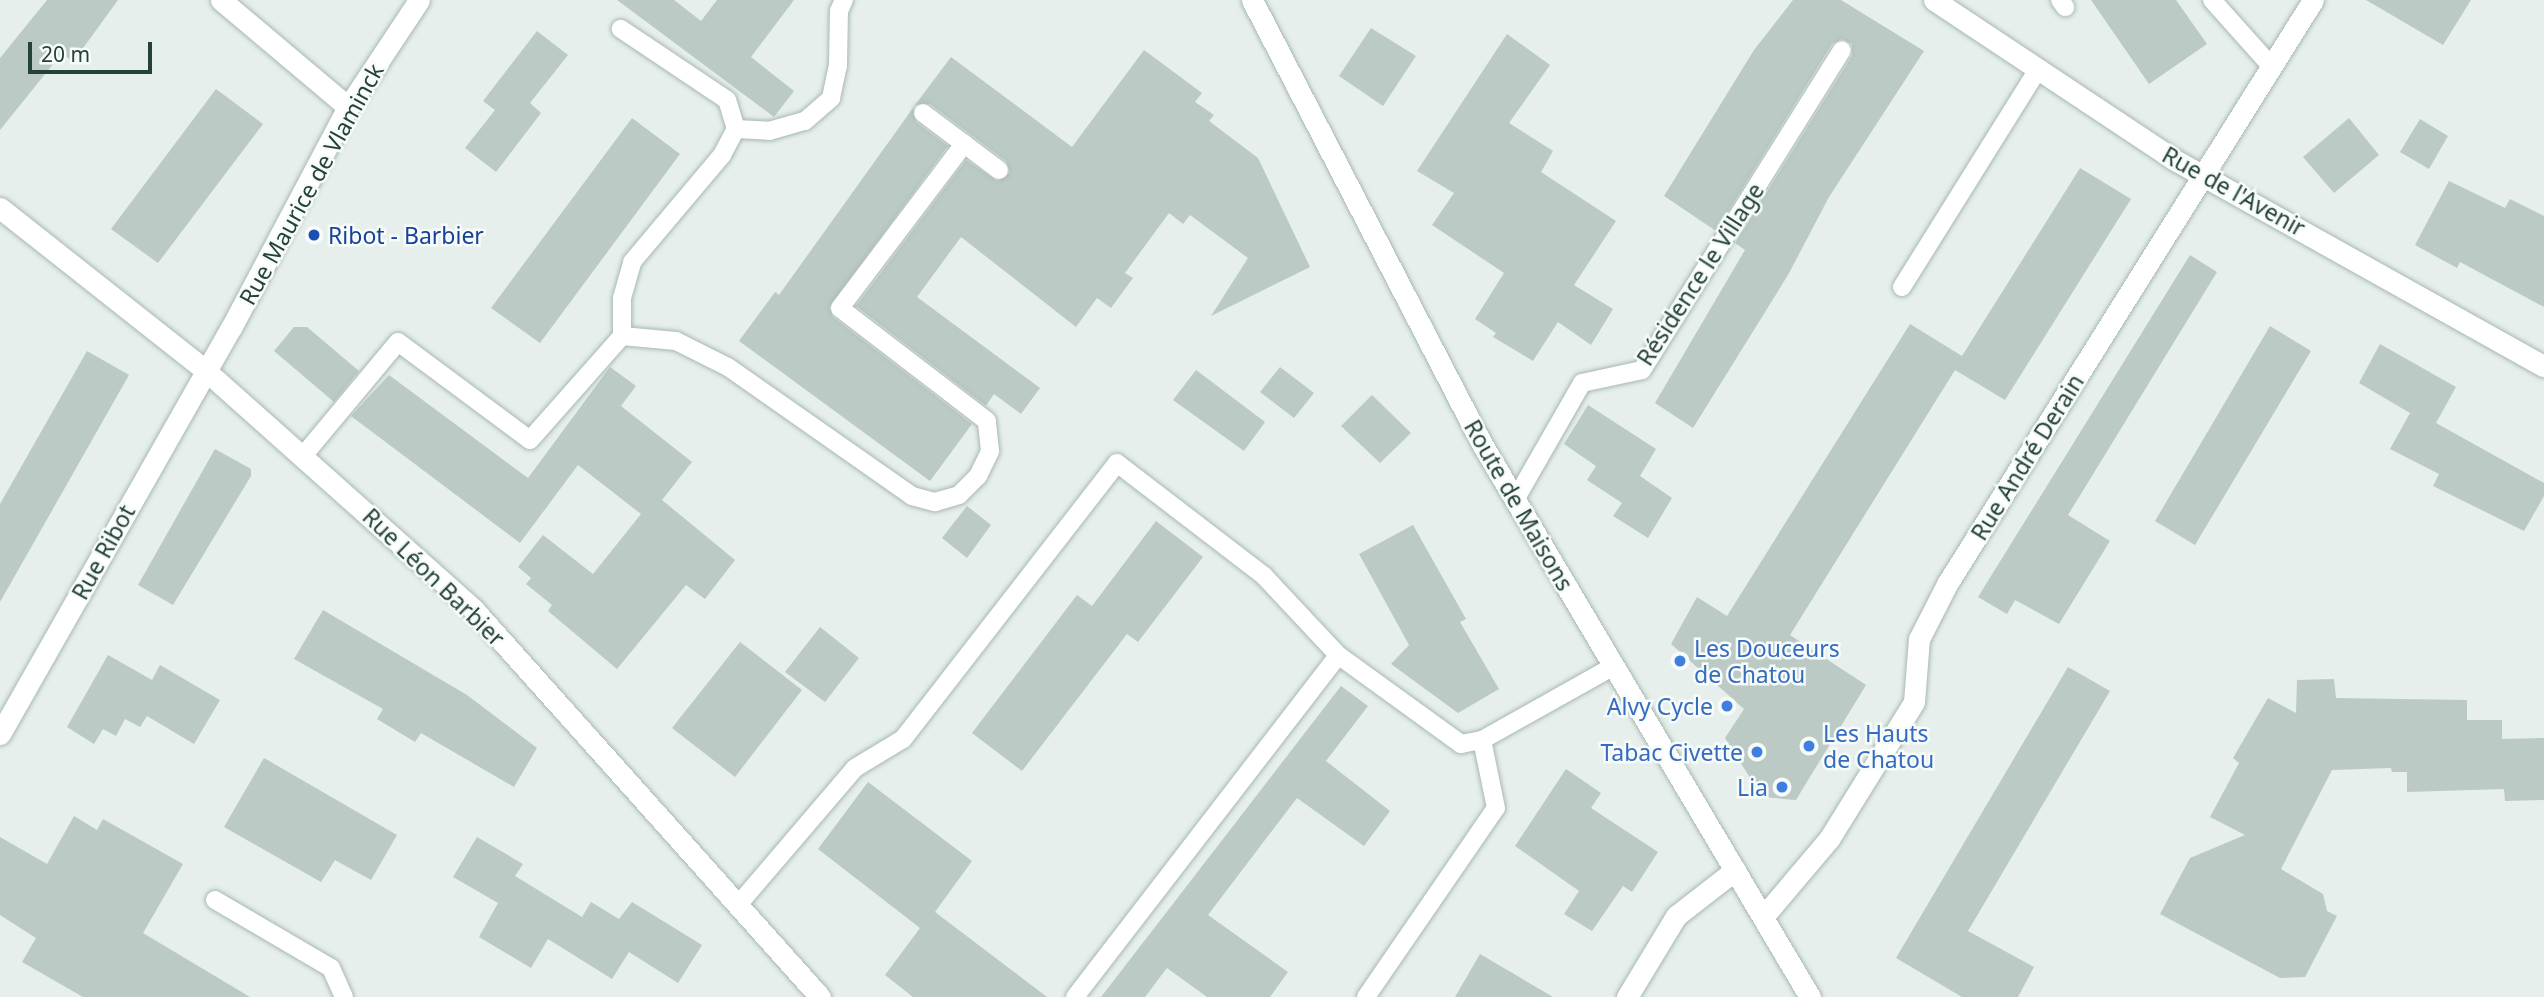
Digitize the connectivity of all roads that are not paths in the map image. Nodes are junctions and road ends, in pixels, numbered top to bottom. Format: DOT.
graph roads {
  1 [pos="221,0"];
  2 [pos="419,0"];
  3 [pos="844,0"];
  4 [pos="1252,0"];
  5 [pos="1934,0"];
  6 [pos="2213,0"];
  7 [pos="2313,0"];
  8 [pos="621,29"];
  9 [pos="1842,50"];
  10 [pos="2271,66"];
  11 [pos="2038,69"];
  12 [pos="348,107"];
  13 [pos="923,113"];
  14 [pos="736,129"];
  15 [pos="964,144"];
  16 [pos="999,170"];
  17 [pos="2204,174"];
  18 [pos="0,208"];
  19 [pos="1902,287"];
  20 [pos="622,336"];
  21 [pos="2544,366"];
  22 [pos="205,370"];
  23 [pos="303,456"];
  24 [pos="1515,500"];
  25 [pos="1338,655"];
  26 [pos="1612,667"];
  27 [pos="0,734"];
  28 [pos="1482,740"];
  29 [pos="1735,870"];
  30 [pos="215,900"];
  31 [pos="738,905"];
  32 [pos="1763,917"];
  33 [pos="344,997"];
  34 [pos="820,997"];
  35 [pos="1075,997"];
  36 [pos="1366,997"];
  37 [pos="1627,997"];
  38 [pos="1811,997"];
  1 -- 12 [label="street"];
  2 -- 12 [label="street, Rue Maurice de Vlaminck"];
  3 -- 14 [label="lane"];
  4 -- 24 [label="street, Route de Maisons"];
  5 -- 11 [label="street, Rue de l'Avenir"];
  6 -- 10 [label="lane"];
  7 -- 10 [label="street, Rue André Derain"];
  8 -- 14 [label="lane"];
  9 -- 24 [label="lane, Résidence le Village"];
  10 -- 17 [label="street, Rue André Derain"];
  11 -- 17 [label="street, Rue de l'Avenir"];
  11 -- 19 [label="lane"];
  12 -- 22 [label="street, Rue Maurice de Vlaminck"];
  13 -- 15 [label="lane"];
  14 -- 20 [label="lane"];
  15 -- 16 [label="lane"];
  15 -- 20 [label="lane"];
  17 -- 21 [label="street, Rue de l'Avenir"];
  17 -- 32 [label="street, Rue André Derain"];
  18 -- 22 [label="street, Rue Léon Barbier"];
  20 -- 23 [label="lane"];
  22 -- 23 [label="street, Rue Léon Barbier"];
  22 -- 27 [label="street, Rue Ribot"];
  23 -- 31 [label="street, Rue Léon Barbier"];
  24 -- 26 [label="street, Route de Maisons"];
  25 -- 28 [label="lane"];
  25 -- 31 [label="lane"];
  25 -- 35 [label="lane"];
  26 -- 28 [label="lane"];
  26 -- 29 [label="street, Route de Maisons"];
  28 -- 36 [label="lane"];
  29 -- 32 [label="street, Route de Maisons"];
  29 -- 37 [label="street"];
  30 -- 33 [label="lane"];
  31 -- 34 [label="street, Rue Léon Barbier"];
  32 -- 38 [label="street, Route de Maisons"];
}
